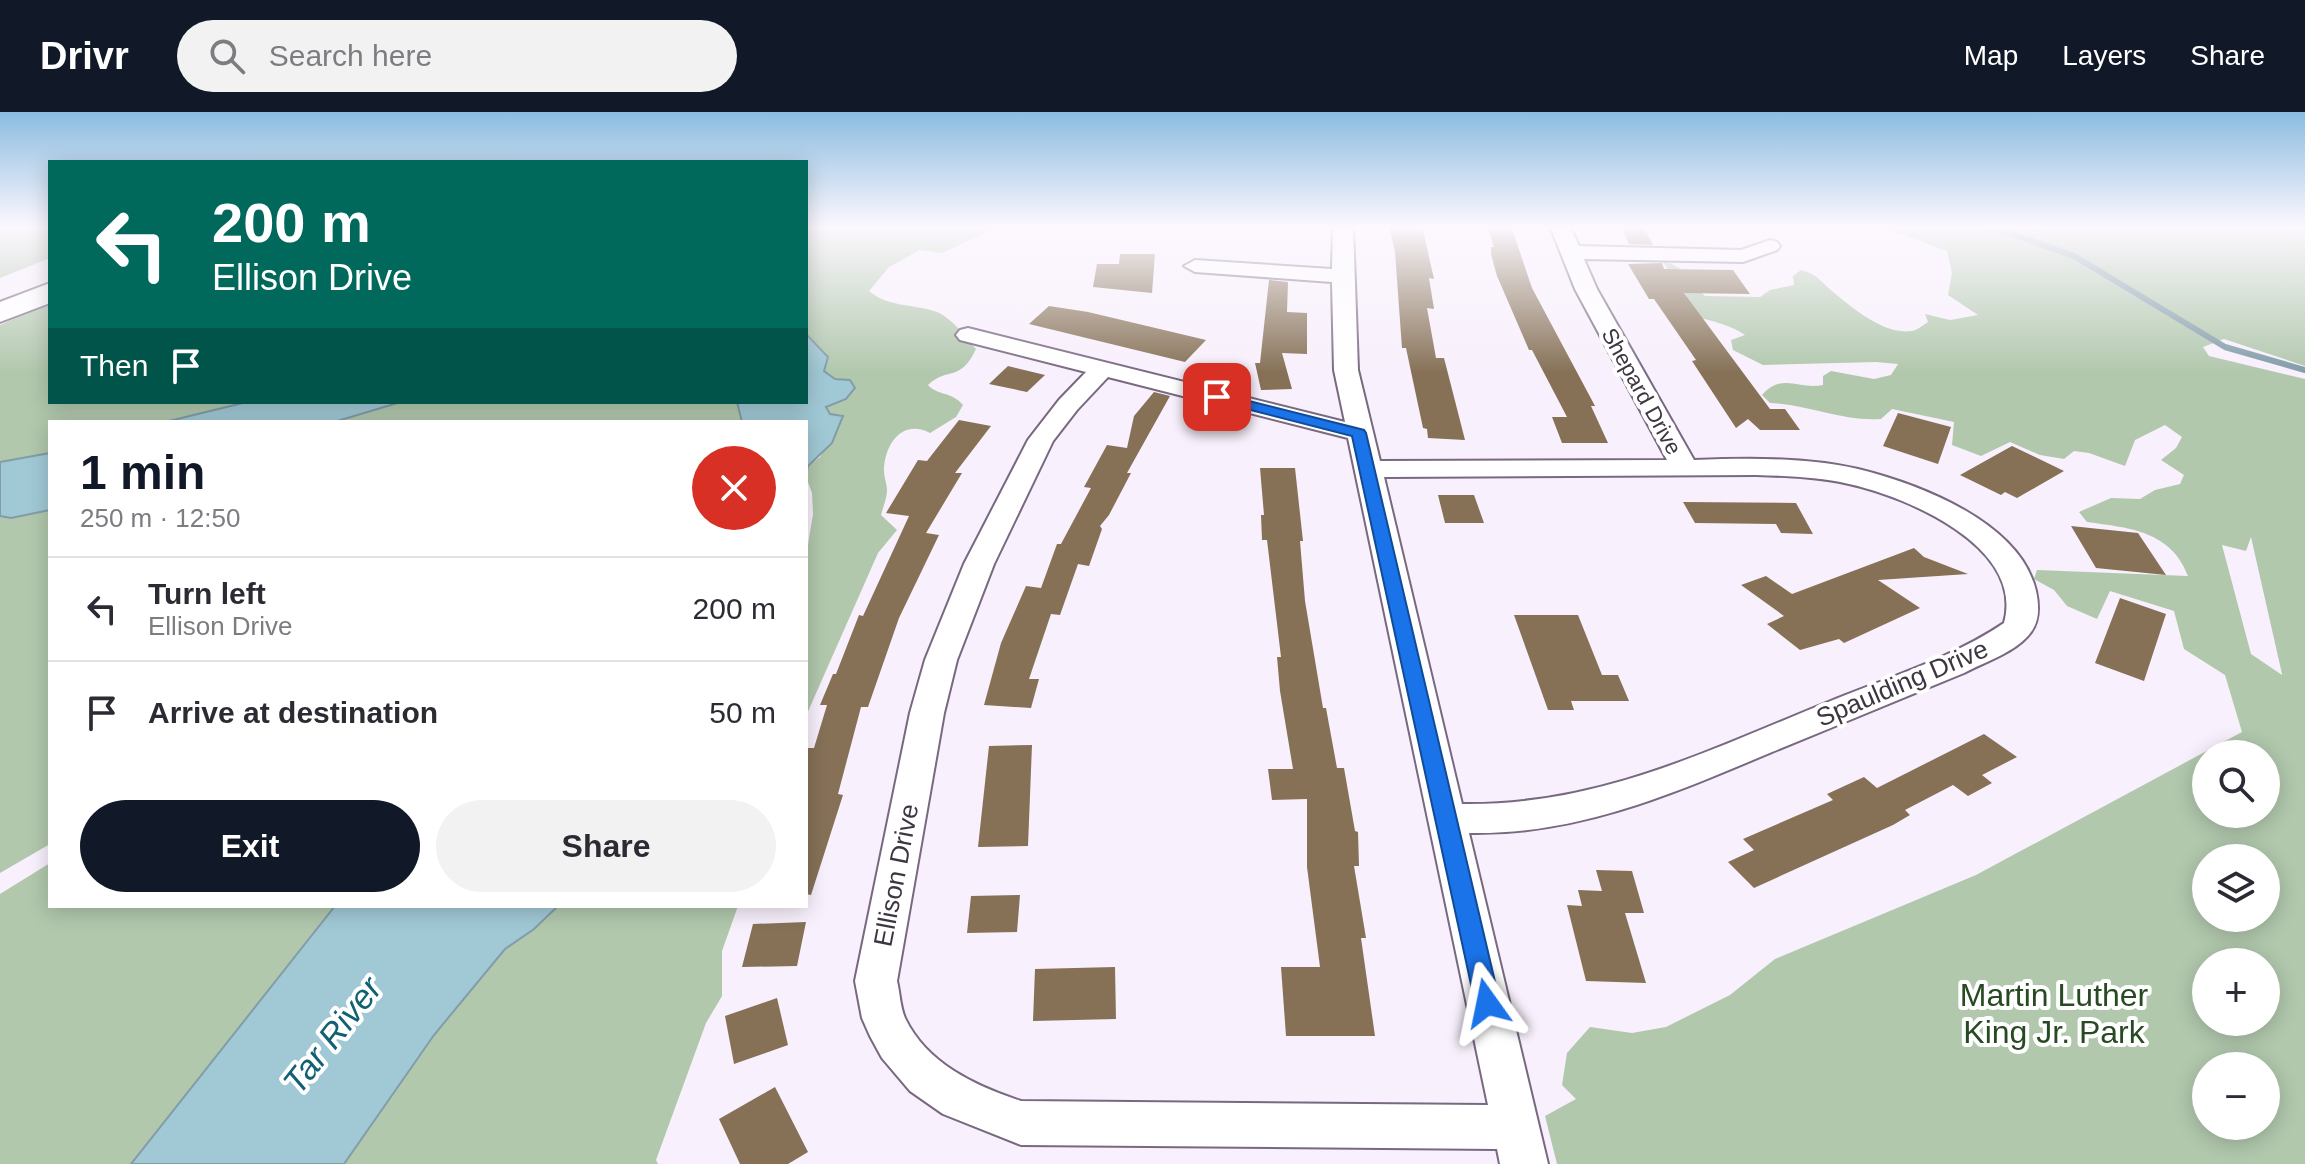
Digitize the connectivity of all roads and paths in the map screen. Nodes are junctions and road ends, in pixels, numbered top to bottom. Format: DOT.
graph roads {
  1 [pos="25,275"];
  2 [pos="1331,275"];
  3 [pos="1580,275"];
  4 [pos="1345,276"];
  5 [pos="0,285"];
  6 [pos="48,293"];
  7 [pos="0,313"];
  8 [pos="968,335"];
  9 [pos="1103,369"];
  10 [pos="1359,433"];
  11 [pos="1685,468"];
  12 [pos="1367,469"];
  13 [pos="1446,818"];
  14 [pos="1515,1127"];
  15 [pos="1524,1164"];
  1 -- 5 [label="highway"];
  2 -- 4 [label="street"];
  3 -- 11 [label="street, Shepard Drive"];
  4 -- 10 [label="street"];
  6 -- 7 [label="highway"];
  8 -- 9 [label="street"];
  9 -- 10 [label="street"];
  9 -- 14 [label="street, Ellison Drive"];
  10 -- 12 [label="street"];
  11 -- 12 [label="street, Spaulding Drive"];
  11 -- 13 [label="street, Spaulding Drive"];
  12 -- 13 [label="street"];
  13 -- 14 [label="street"];
  14 -- 15 [label="street"];
}
